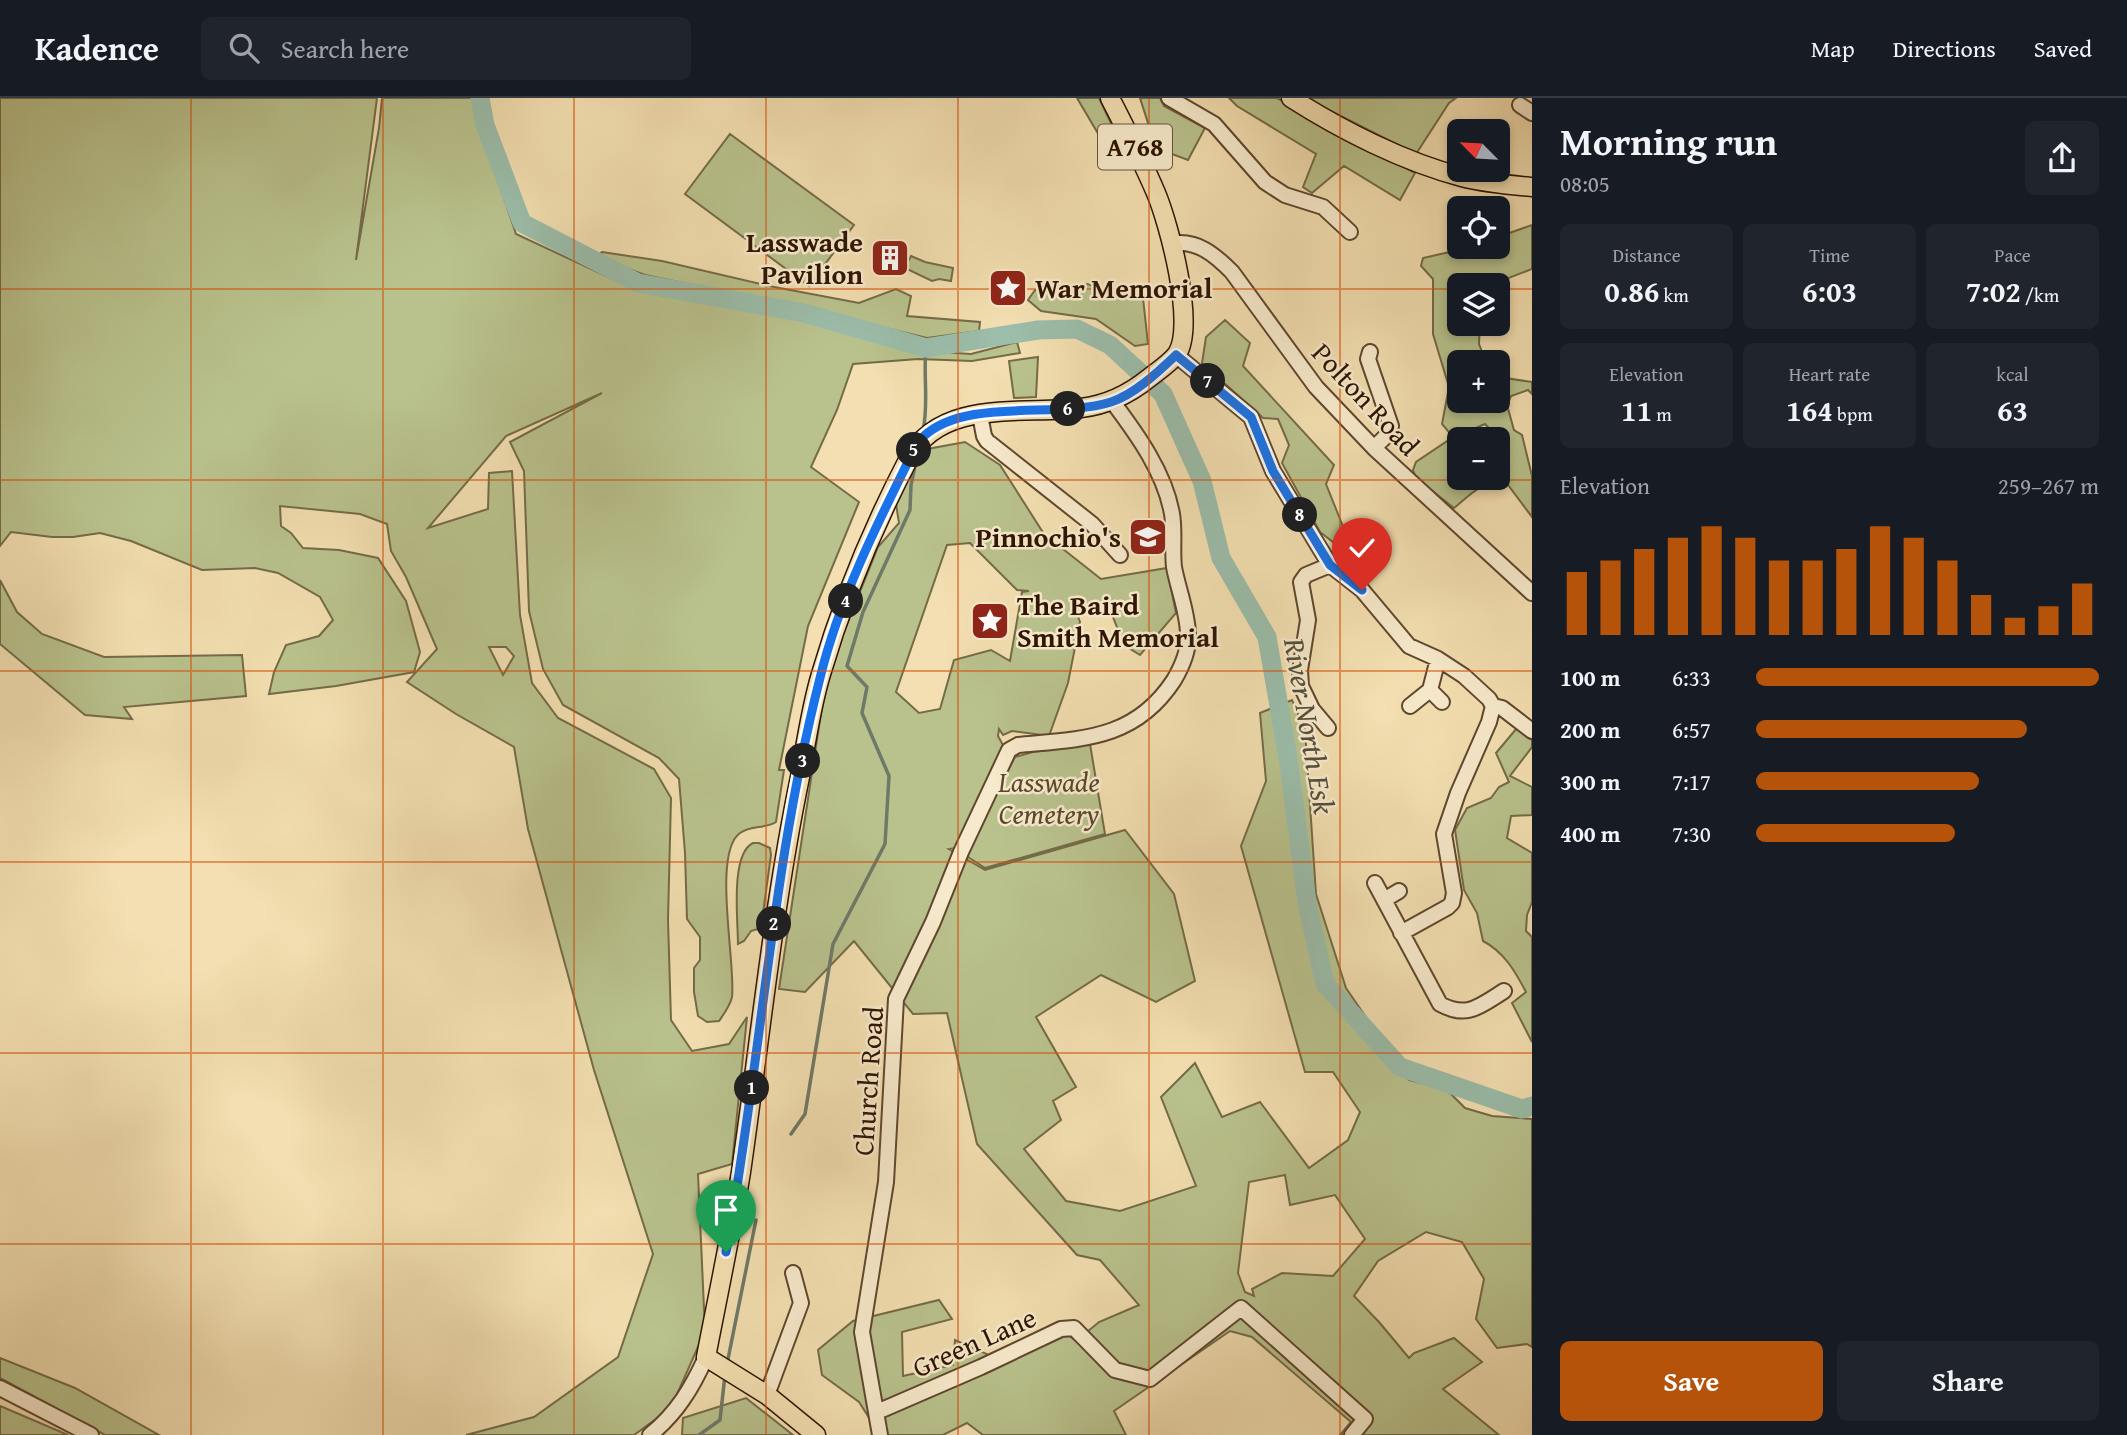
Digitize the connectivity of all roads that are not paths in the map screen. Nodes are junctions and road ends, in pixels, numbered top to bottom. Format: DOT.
graph roads {
  1 [pos="1110,98"];
  2 [pos="1169,98"];
  3 [pos="1291,98"];
  4 [pos="1532,187"];
  5 [pos="1350,232"];
  6 [pos="1171,244"];
  7 [pos="1370,352"];
  8 [pos="1170,361"];
  9 [pos="1118,398"];
  10 [pos="981,420"];
  11 [pos="1374,448"];
  12 [pos="1120,555"];
  13 [pos="1330,565"];
  14 [pos="1532,593"];
  15 [pos="1438,659"];
  16 [pos="1430,690"];
  17 [pos="1442,702"];
  18 [pos="1410,706"];
  19 [pos="1493,706"];
  20 [pos="1328,728"];
  21 [pos="1532,732"];
  22 [pos="1375,883"];
  23 [pos="1399,891"];
  24 [pos="1384,900"];
  25 [pos="1401,933"];
  26 [pos="1499,1000"];
  27 [pos="793,1273"];
  28 [pos="720,1365"];
  29 [pos="0,1388"];
  30 [pos="767,1395"];
  31 [pos="877,1412"];
  32 [pos="91,1435"];
  33 [pos="650,1435"];
  34 [pos="816,1435"];
  35 [pos="880,1435"];
  36 [pos="1352,1435"];
  1 -- 6 [label="main road, A768"];
  2 -- 5 [label="street"];
  3 -- 4 [label="main road"];
  6 -- 8 [label="main road, A768"];
  6 -- 11 [label="street, Polton Road"];
  7 -- 11 [label="street"];
  8 -- 9 [label="main road"];
  8 -- 13 [label="street"];
  9 -- 10 [label="main road"];
  9 -- 31 [label="street, Church Road"];
  10 -- 12 [label="street"];
  10 -- 28 [label="main road"];
  11 -- 14 [label="street, Polton Road"];
  13 -- 15 [label="street"];
  13 -- 20 [label="street"];
  15 -- 16 [label="street"];
  15 -- 19 [label="street"];
  16 -- 17 [label="street"];
  16 -- 18 [label="street"];
  19 -- 21 [label="street"];
  19 -- 25 [label="street"];
  22 -- 24 [label="street"];
  23 -- 24 [label="street"];
  24 -- 25 [label="street"];
  25 -- 26 [label="street"];
  27 -- 30 [label="street"];
  28 -- 30 [label="main road"];
  28 -- 33 [label="street"];
  29 -- 32 [label="street"];
  30 -- 34 [label="main road"];
  31 -- 35 [label="street, Church Road"];
  31 -- 36 [label="street, Green Lane"];
}
